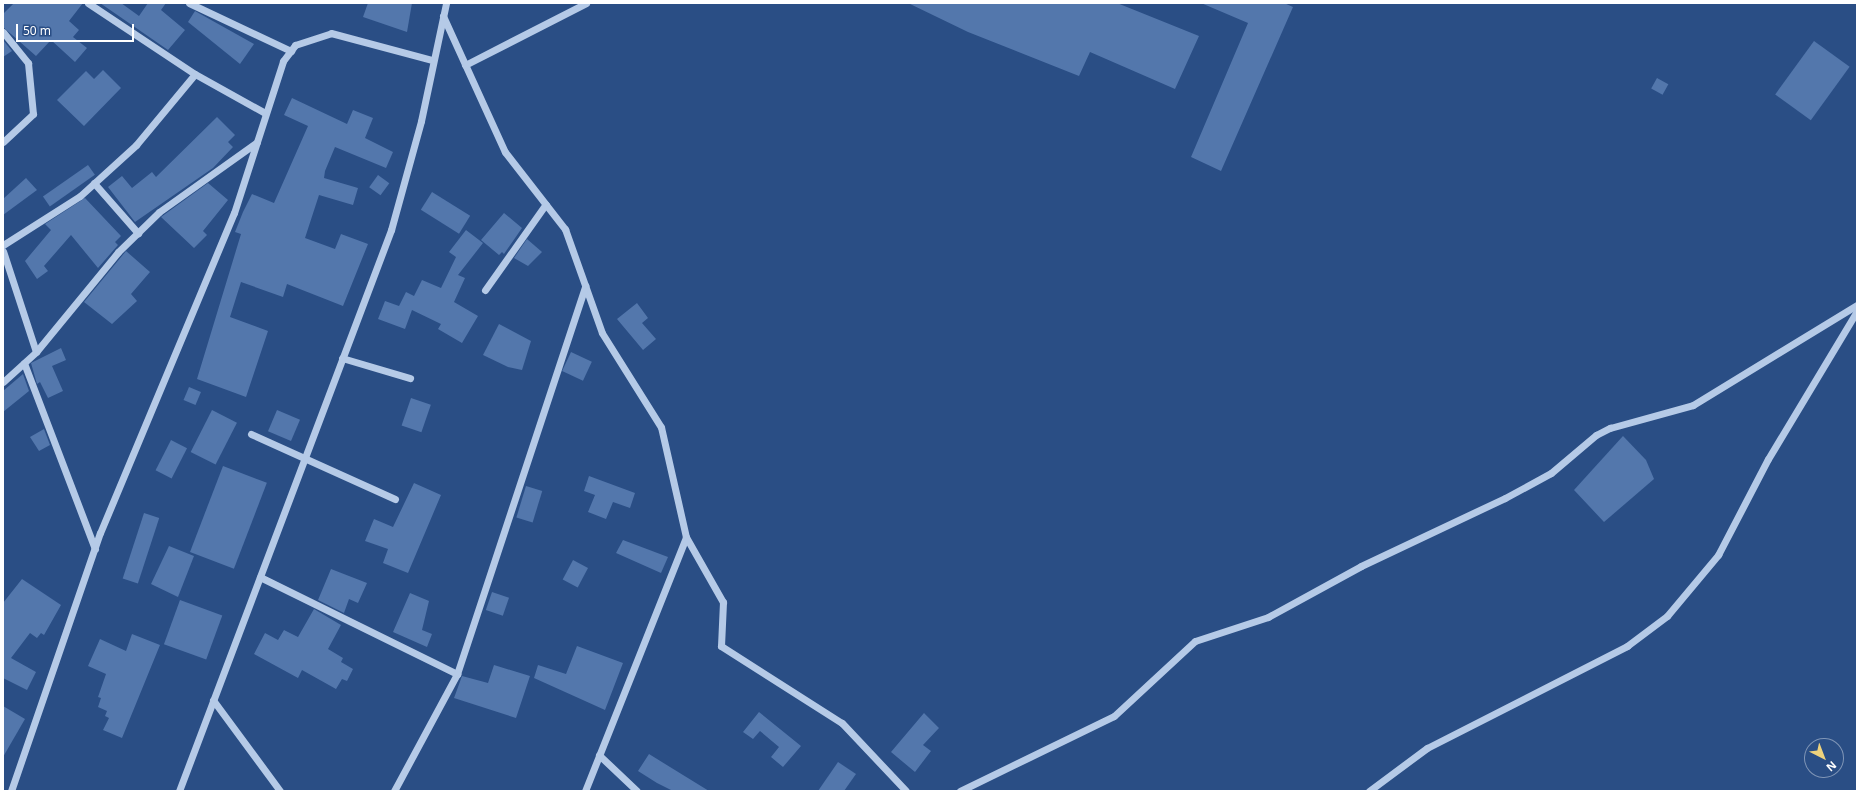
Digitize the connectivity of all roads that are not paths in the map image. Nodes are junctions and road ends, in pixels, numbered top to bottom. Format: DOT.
graph roads {
  1 [pos="189,3"];
  2 [pos="446,3"];
  3 [pos="586,3"];
  4 [pos="88,4"];
  5 [pos="443,16"];
  6 [pos="3,32"];
  7 [pos="291,50"];
  8 [pos="432,60"];
  9 [pos="465,65"];
  10 [pos="195,74"];
  11 [pos="265,113"];
  12 [pos="3,142"];
  13 [pos="257,142"];
  14 [pos="94,183"];
  15 [pos="546,204"];
  16 [pos="138,233"];
  17 [pos="3,245"];
  18 [pos="3,251"];
  19 [pos="585,286"];
  20 [pos="485,290"];
  21 [pos="1857,305"];
  22 [pos="1857,311"];
  23 [pos="36,352"];
  24 [pos="342,358"];
  25 [pos="24,363"];
  26 [pos="410,378"];
  27 [pos="3,382"];
  28 [pos="251,434"];
  29 [pos="305,456"];
  30 [pos="396,499"];
  31 [pos="686,536"];
  32 [pos="95,549"];
  33 [pos="260,577"];
  34 [pos="458,674"];
  35 [pos="214,700"];
  36 [pos="599,755"];
  37 [pos="11,791"];
  38 [pos="179,791"];
  39 [pos="280,791"];
  40 [pos="394,791"];
  41 [pos="586,791"];
  42 [pos="637,791"];
  43 [pos="906,791"];
  44 [pos="960,791"];
  45 [pos="1369,791"];
  1 -- 7 [label="street"];
  2 -- 5 [label="street"];
  3 -- 9 [label="street"];
  4 -- 10 [label="street"];
  5 -- 8 [label="street"];
  5 -- 9 [label="street"];
  6 -- 12 [label="street"];
  7 -- 8 [label="street"];
  7 -- 11 [label="street"];
  8 -- 24 [label="street"];
  9 -- 15 [label="street"];
  10 -- 11 [label="street"];
  10 -- 14 [label="street"];
  11 -- 13 [label="street"];
  13 -- 16 [label="street"];
  13 -- 32 [label="street"];
  14 -- 16 [label="street"];
  14 -- 17 [label="street"];
  15 -- 19 [label="street"];
  15 -- 20 [label="street"];
  16 -- 23 [label="street"];
  18 -- 23 [label="street"];
  19 -- 31 [label="street"];
  19 -- 34 [label="street"];
  21 -- 44 [label="street"];
  22 -- 45 [label="street"];
  23 -- 25 [label="street"];
  24 -- 26 [label="street"];
  24 -- 29 [label="street"];
  25 -- 27 [label="street"];
  25 -- 32 [label="street"];
  28 -- 29 [label="street"];
  29 -- 30 [label="street"];
  29 -- 33 [label="street"];
  31 -- 36 [label="street"];
  31 -- 43 [label="street"];
  32 -- 37 [label="street"];
  33 -- 34 [label="street"];
  33 -- 35 [label="street"];
  34 -- 40 [label="street"];
  35 -- 38 [label="street"];
  35 -- 39 [label="street"];
  36 -- 41 [label="street"];
  36 -- 42 [label="street"];
}
